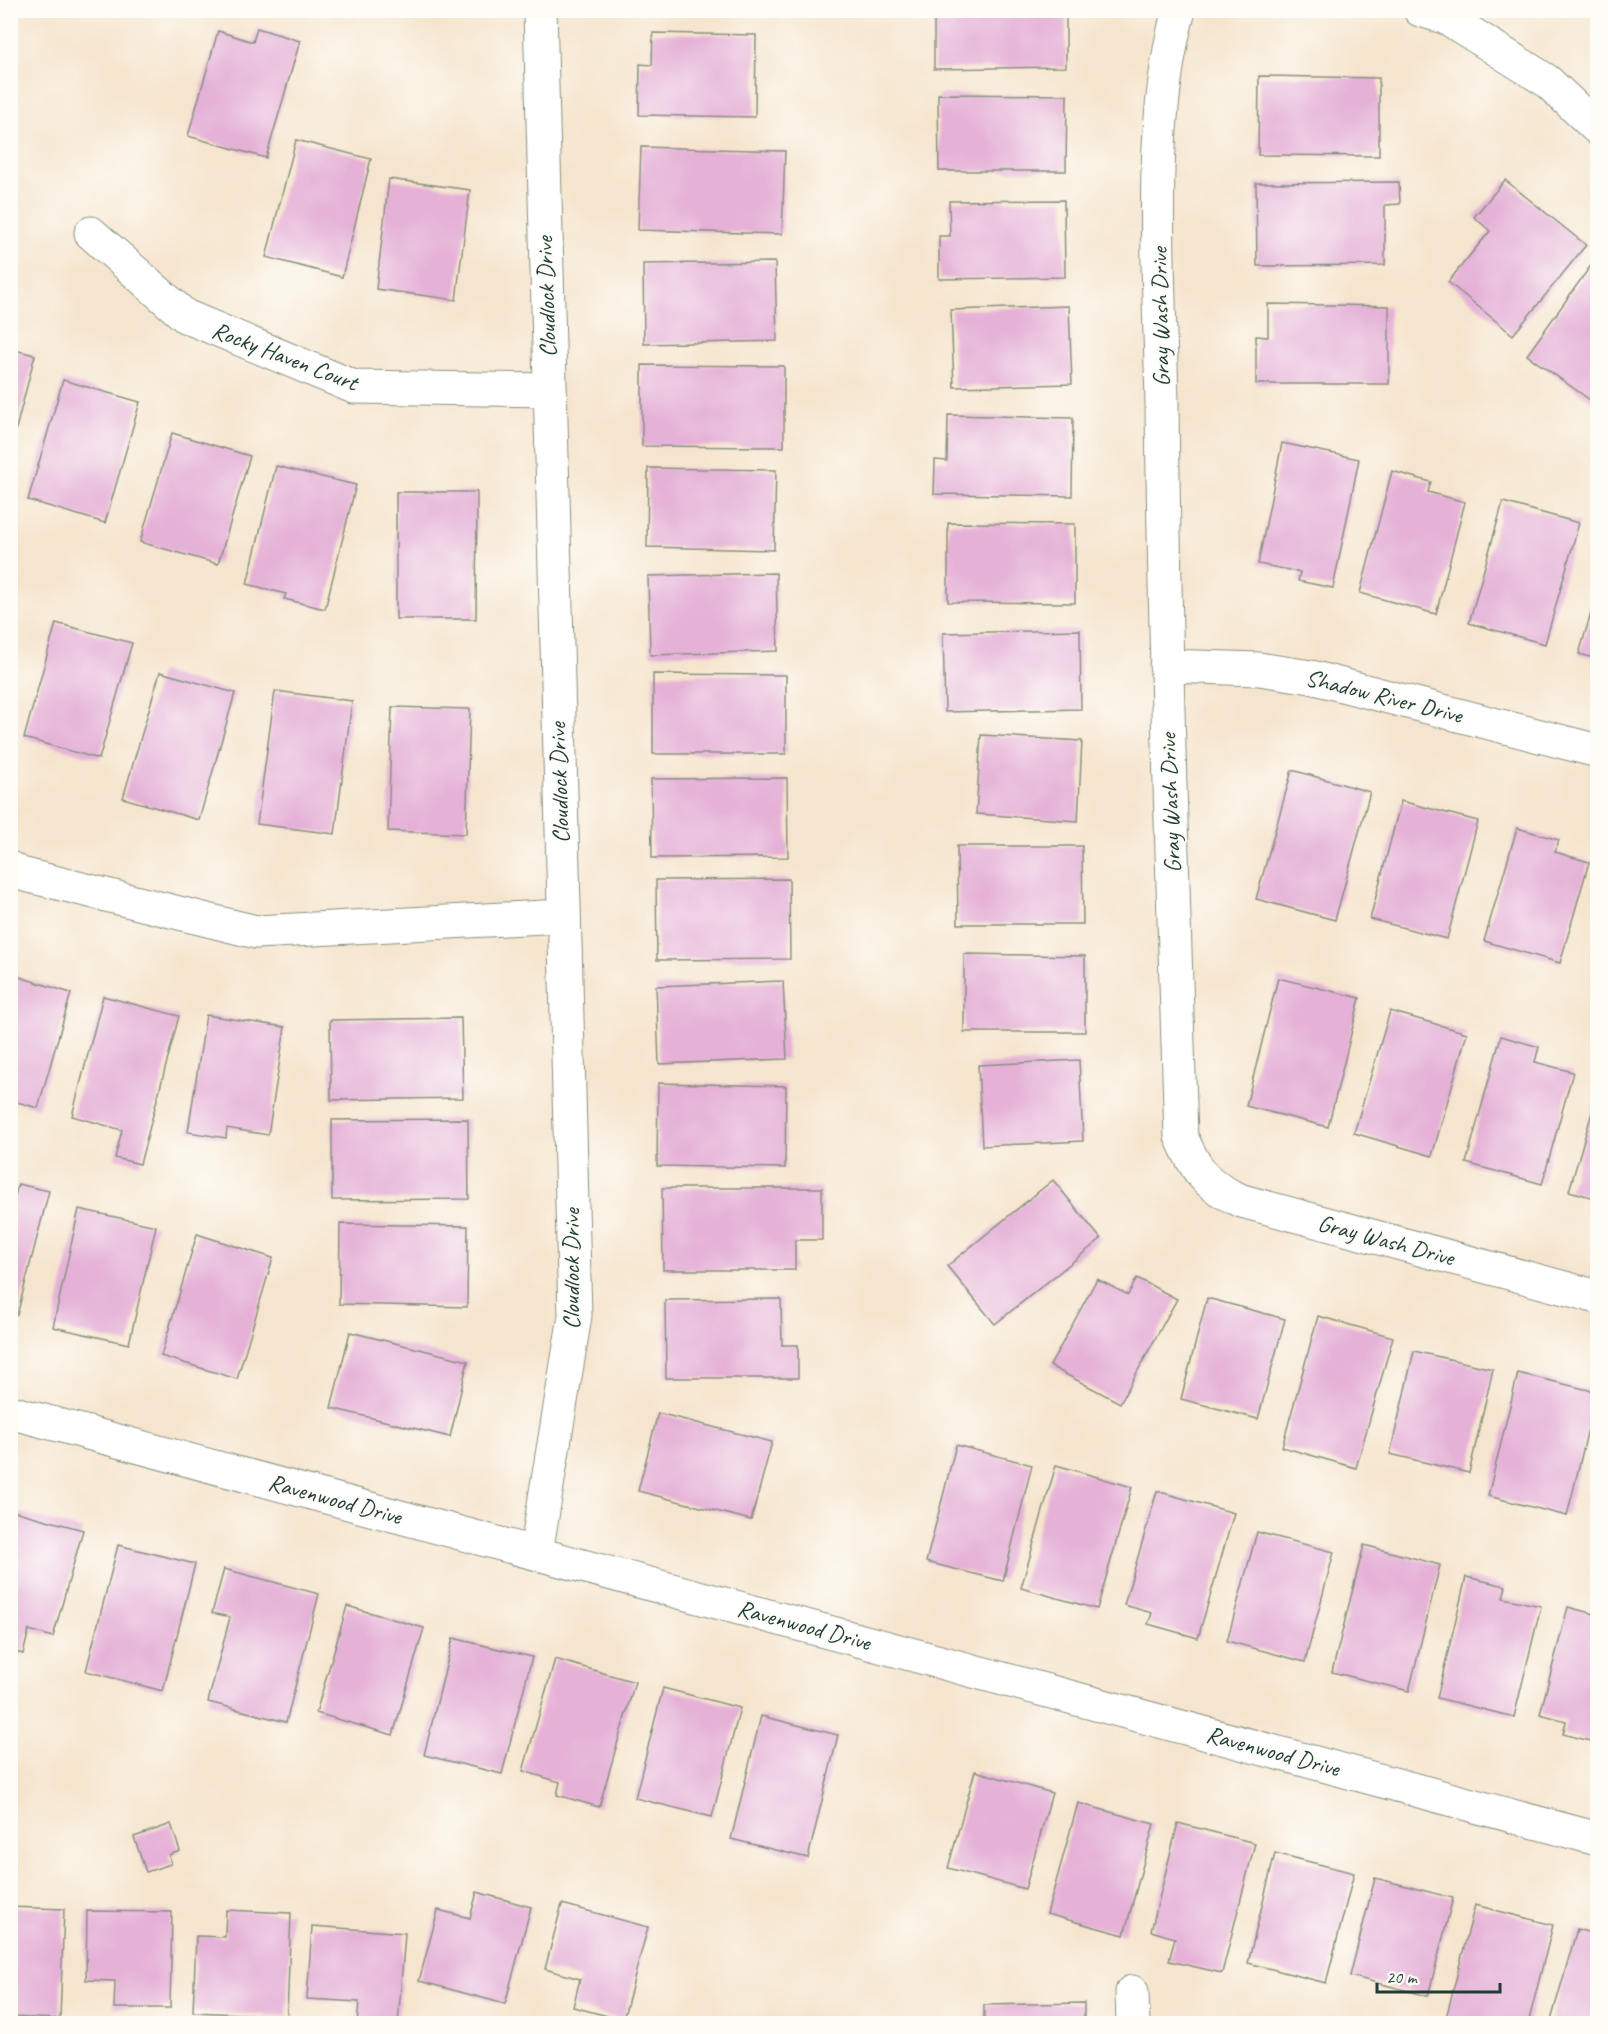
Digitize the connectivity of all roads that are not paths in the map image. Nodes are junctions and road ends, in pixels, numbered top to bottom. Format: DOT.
graph roads {
  1 [pos="540,10"];
  2 [pos="1179,10"];
  3 [pos="1420,10"];
  4 [pos="1598,129"];
  5 [pos="91,233"];
  6 [pos="549,390"];
  7 [pos="1166,666"];
  8 [pos="1598,751"];
  9 [pos="10,868"];
  10 [pos="564,916"];
  11 [pos="1598,1297"];
  12 [pos="10,1412"];
  13 [pos="536,1553"];
  14 [pos="1598,1839"];
  15 [pos="1132,1992"];
  16 [pos="1133,2024"];
  1 -- 6 [label="street, Cloudlock Drive"];
  2 -- 7 [label="street, Gray Wash Drive"];
  3 -- 4 [label="street"];
  5 -- 6 [label="street, Rocky Haven Court"];
  6 -- 10 [label="street, Cloudlock Drive"];
  7 -- 8 [label="street, Shadow River Drive"];
  7 -- 11 [label="street, Gray Wash Drive"];
  9 -- 10 [label="street"];
  10 -- 13 [label="street, Cloudlock Drive"];
  12 -- 13 [label="street, Ravenwood Drive"];
  13 -- 14 [label="street, Ravenwood Drive"];
  15 -- 16 [label="street"];
}
